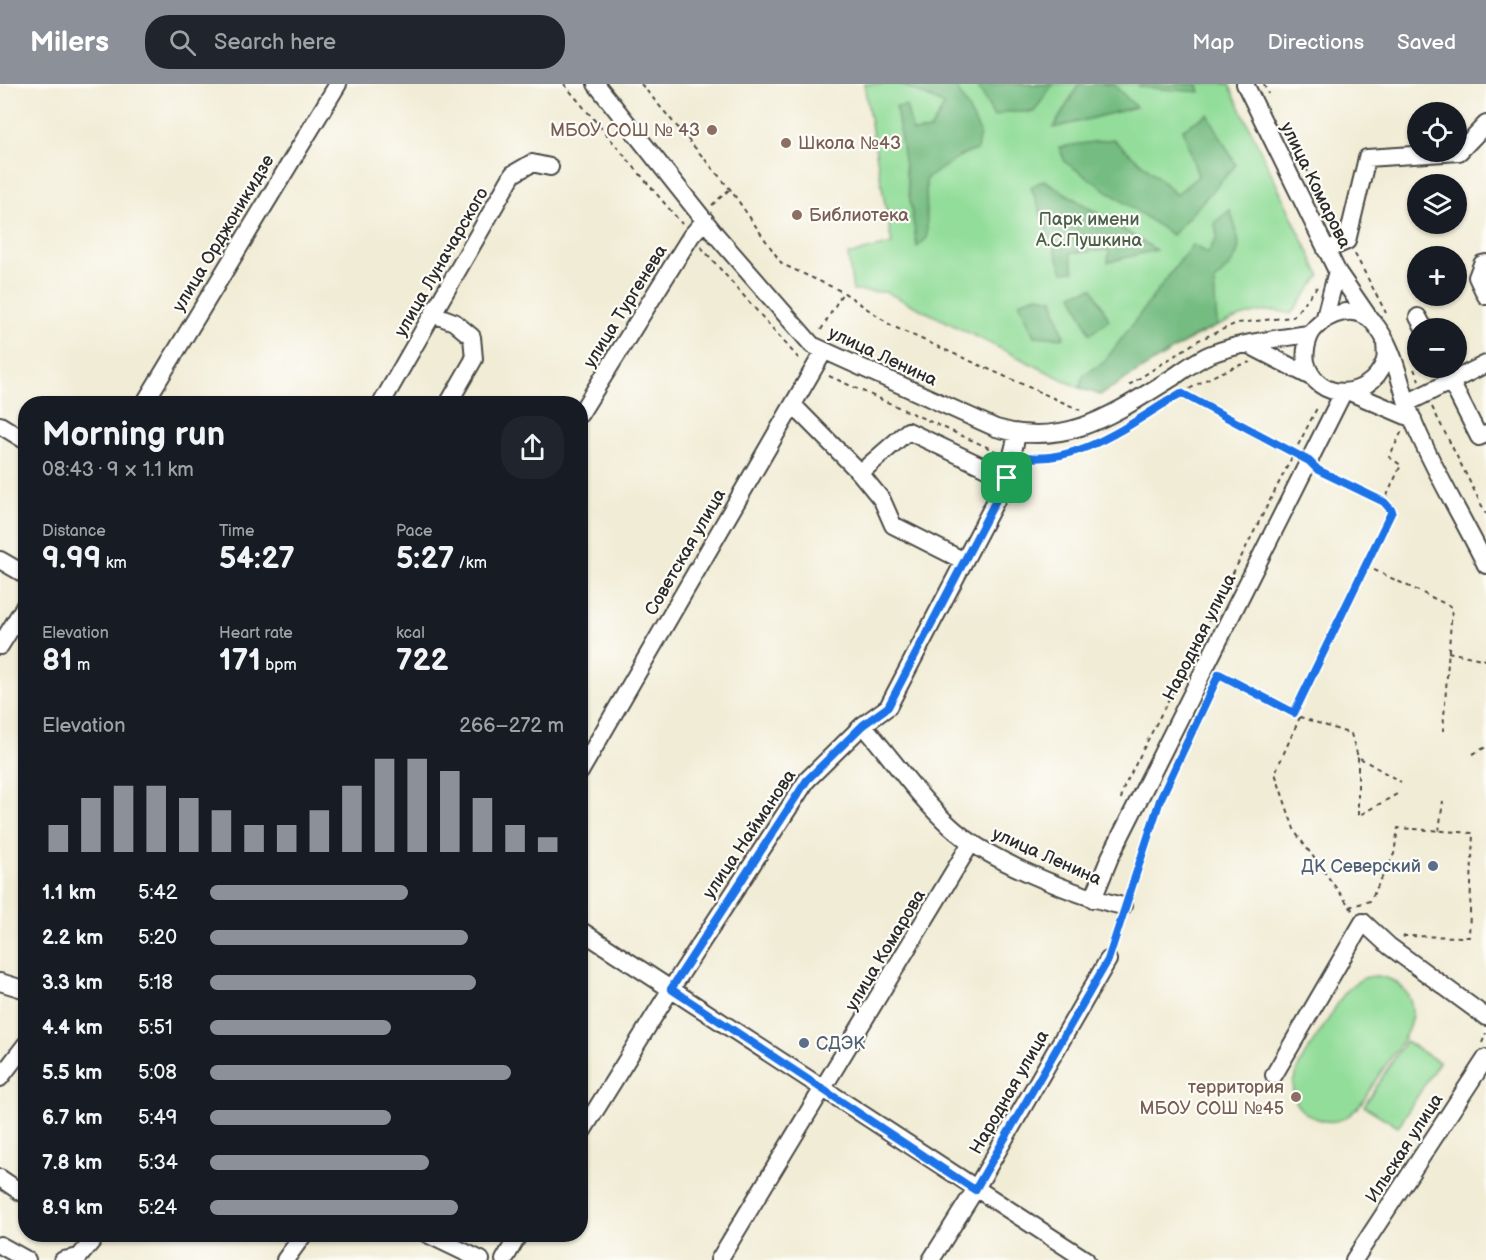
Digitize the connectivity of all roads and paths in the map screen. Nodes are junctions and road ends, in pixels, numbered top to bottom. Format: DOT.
graph roads {
  1 [pos="338,84"];
  2 [pos="596,84"];
  3 [pos="641,84"];
  4 [pos="1245,84"];
  5 [pos="1486,124"];
  6 [pos="550,167"];
  7 [pos="705,220"];
  8 [pos="1326,250"];
  9 [pos="1486,263"];
  10 [pos="1337,271"];
  11 [pos="1321,281"];
  12 [pos="843,292"];
  13 [pos="1486,296"];
  14 [pos="434,314"];
  15 [pos="1325,317"];
  16 [pos="1370,319"];
  17 [pos="1309,334"];
  18 [pos="1385,341"];
  19 [pos="1247,344"];
  20 [pos="818,348"];
  21 [pos="801,360"];
  22 [pos="1256,360"];
  23 [pos="1486,364"];
  24 [pos="1467,369"];
  25 [pos="1444,378"];
  26 [pos="1450,378"];
  27 [pos="1315,379"];
  28 [pos="1125,388"];
  29 [pos="1181,393"];
  30 [pos="1348,393"];
  31 [pos="149,396"];
  32 [pos="386,396"];
  33 [pos="453,396"];
  34 [pos="588,401"];
  35 [pos="793,405"];
  36 [pos="1318,406"];
  37 [pos="1082,411"];
  38 [pos="1407,418"];
  39 [pos="0,425"];
  40 [pos="1393,426"];
  41 [pos="1486,434"];
  42 [pos="1017,435"];
  43 [pos="18,436"];
  44 [pos="1293,453"];
  45 [pos="1013,455"];
  46 [pos="1309,461"];
  47 [pos="860,472"];
  48 [pos="1007,478"];
  49 [pos="1384,502"];
  50 [pos="0,560"];
  51 [pos="964,561"];
  52 [pos="1486,565"];
  53 [pos="1366,566"];
  54 [pos="18,570"];
  55 [pos="18,617"];
  56 [pos="0,646"];
  57 [pos="1448,652"];
  58 [pos="1486,660"];
  59 [pos="1219,674"];
  60 [pos="1294,713"];
  61 [pos="1300,717"];
  62 [pos="863,725"];
  63 [pos="1443,731"];
  64 [pos="1189,736"];
  65 [pos="1486,747"];
  66 [pos="1473,754"];
  67 [pos="588,758"];
  68 [pos="1358,758"];
  69 [pos="1401,783"];
  70 [pos="1400,793"];
  71 [pos="1443,801"];
  72 [pos="1118,807"];
  73 [pos="1439,831"];
  74 [pos="971,843"];
  75 [pos="1093,899"];
  76 [pos="1346,902"];
  77 [pos="1124,906"];
  78 [pos="1349,907"];
  79 [pos="588,935"];
  80 [pos="1389,946"];
  81 [pos="1108,960"];
  82 [pos="0,982"];
  83 [pos="18,988"];
  84 [pos="671,989"];
  85 [pos="1486,1017"];
  86 [pos="1486,1033"];
  87 [pos="1483,1050"];
  88 [pos="18,1054"];
  89 [pos="1274,1075"];
  90 [pos="0,1077"];
  91 [pos="824,1089"];
  92 [pos="588,1122"];
  93 [pos="0,1178"];
  94 [pos="18,1190"];
  95 [pos="975,1190"];
  96 [pos="91,1242"];
  97 [pos="298,1242"];
  98 [pos="444,1242"];
  99 [pos="514,1242"];
  100 [pos="0,1245"];
  101 [pos="27,1260"];
  102 [pos="63,1260"];
  103 [pos="285,1260"];
  104 [pos="481,1260"];
  105 [pos="504,1260"];
  106 [pos="719,1260"];
  107 [pos="931,1260"];
  108 [pos="1086,1260"];
  109 [pos="1354,1260"];
  1 -- 31 [label="street, улица Орджоникидзе"];
  2 -- 7 [label="street, улица Ленина"];
  3 -- 12 [label="path"];
  4 -- 8 [label="street, улица Комарова"];
  5 -- 8 [label="street"];
  6 -- 14 [label="street, улица Луначарского"];
  7 -- 20 [label="street, улица Ленина"];
  7 -- 34 [label="street, улица Тургенева"];
  8 -- 10 [label="street, улица Комарова"];
  9 -- 13 [label="street"];
  10 -- 15 [label="street, улица Комарова"];
  10 -- 16 [label="street, улица Комарова"];
  11 -- 28 [label="path"];
  12 -- 20 [label="path"];
  12 -- 37 [label="path"];
  14 -- 32 [label="street, улица Луначарского"];
  14 -- 33 [label="street"];
  15 -- 16 [label="street"];
  15 -- 17 [label="street"];
  16 -- 18 [label="street"];
  17 -- 19 [label="street, улица Ленина"];
  17 -- 27 [label="street"];
  18 -- 30 [label="street"];
  18 -- 38 [label="street"];
  19 -- 27 [label="street"];
  19 -- 42 [label="street, улица Ленина"];
  20 -- 21 [label="path"];
  20 -- 35 [label="street, Советская улица"];
  20 -- 42 [label="street, улица Ленина"];
  22 -- 29 [label="path"];
  23 -- 24 [label="street"];
  25 -- 38 [label="street"];
  26 -- 41 [label="street"];
  27 -- 30 [label="street"];
  29 -- 44 [label="path"];
  29 -- 45 [label="path"];
  30 -- 38 [label="street"];
  30 -- 46 [label="street, Народная улица"];
  35 -- 47 [label="street"];
  35 -- 67 [label="street, Советская улица"];
  36 -- 44 [label="path"];
  38 -- 40 [label="path"];
  38 -- 49 [label="path"];
  38 -- 52 [label="street"];
  39 -- 43 [label="street"];
  42 -- 45 [label="street, улица Найманова"];
  44 -- 46 [label="path"];
  44 -- 72 [label="path"];
  45 -- 48 [label="street, улица Найманова"];
  46 -- 49 [label="path"];
  46 -- 75 [label="street, Народная улица"];
  47 -- 48 [label="street"];
  47 -- 51 [label="street"];
  48 -- 51 [label="street, улица Найманова"];
  49 -- 53 [label="path"];
  50 -- 54 [label="street"];
  51 -- 62 [label="street, улица Найманова"];
  53 -- 57 [label="path"];
  53 -- 60 [label="path"];
  55 -- 56 [label="street"];
  57 -- 58 [label="path"];
  57 -- 63 [label="path"];
  59 -- 60 [label="path"];
  60 -- 61 [label="path"];
  61 -- 68 [label="path"];
  61 -- 76 [label="path"];
  62 -- 74 [label="street, улица Ленина"];
  62 -- 84 [label="street, улица Найманова"];
  64 -- 77 [label="path"];
  65 -- 66 [label="path"];
  68 -- 69 [label="path"];
  68 -- 70 [label="path"];
  71 -- 73 [label="path"];
  73 -- 78 [label="path"];
  73 -- 80 [label="path"];
  74 -- 75 [label="street, улица Ленина"];
  74 -- 91 [label="street, улица Комарова"];
  75 -- 77 [label="street, улица Ленина"];
  77 -- 81 [label="path"];
  79 -- 84 [label="street"];
  80 -- 85 [label="street"];
  80 -- 89 [label="street"];
  81 -- 95 [label="street, Народная улица"];
  82 -- 83 [label="street"];
  84 -- 91 [label="street"];
  84 -- 92 [label="street, улица Найманова"];
  86 -- 87 [label="path"];
  87 -- 109 [label="street, Ильская улица"];
  88 -- 90 [label="street"];
  91 -- 95 [label="street"];
  91 -- 106 [label="street, улица Комарова"];
  93 -- 94 [label="street"];
  95 -- 107 [label="street, Народная улица"];
  95 -- 108 [label="street"];
  96 -- 102 [label="street"];
  97 -- 103 [label="street"];
  98 -- 104 [label="street"];
  99 -- 105 [label="street"];
  100 -- 101 [label="street"];
}
